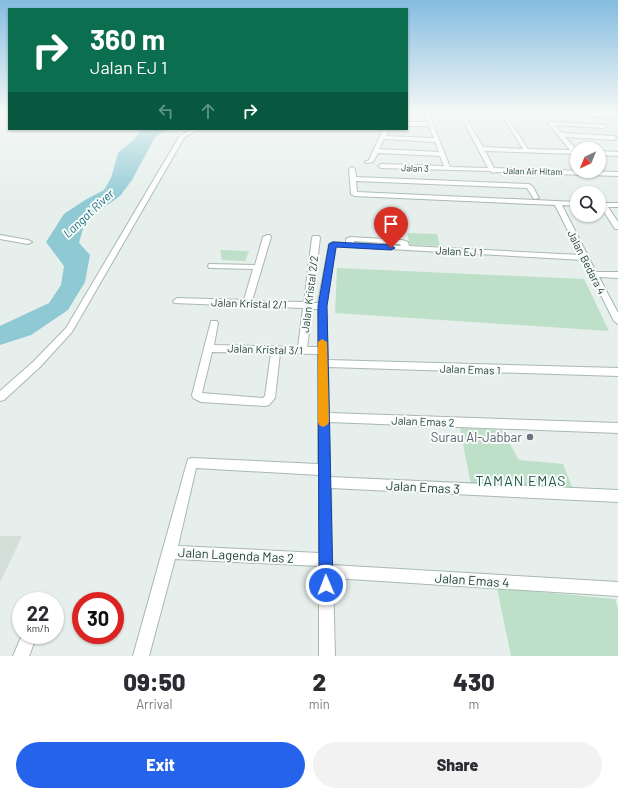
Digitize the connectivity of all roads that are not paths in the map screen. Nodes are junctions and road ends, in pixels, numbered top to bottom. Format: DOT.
graph roads {
  1 [pos="180,142"];
  2 [pos="381,142"];
  3 [pos="438,142"];
  4 [pos="476,142"];
  5 [pos="521,142"];
  6 [pos="481,150"];
  7 [pos="527,151"];
  8 [pos="376,152"];
  9 [pos="570,152"];
  10 [pos="606,153"];
  11 [pos="443,154"];
  12 [pos="618,154"];
  13 [pos="368,162"];
  14 [pos="381,166"];
  15 [pos="352,169"];
  16 [pos="448,169"];
  17 [pos="493,171"];
  18 [pos="570,172"];
  19 [pos="606,174"];
  20 [pos="617,176"];
  21 [pos="353,179"];
  22 [pos="536,198"];
  23 [pos="557,203"];
  24 [pos="570,204"];
  25 [pos="606,205"];
  26 [pos="618,205"];
  27 [pos="606,211"];
  28 [pos="618,227"];
  29 [pos="0,237"];
  30 [pos="267,237"];
  31 [pos="316,238"];
  32 [pos="28,242"];
  33 [pos="585,258"];
  34 [pos="212,266"];
  35 [pos="258,267"];
  36 [pos="594,274"];
  37 [pos="618,275"];
  38 [pos="177,301"];
  39 [pos="247,303"];
  40 [pos="307,305"];
  41 [pos="322,306"];
  42 [pos="615,310"];
  43 [pos="618,321"];
  44 [pos="214,323"];
  45 [pos="208,348"];
  46 [pos="276,350"];
  47 [pos="302,351"];
  48 [pos="322,357"];
  49 [pos="618,372"];
  50 [pos="0,397"];
  51 [pos="323,417"];
  52 [pos="618,428"];
  53 [pos="324,470"];
  54 [pos="324,482"];
  55 [pos="618,496"];
  56 [pos="170,552"];
  57 [pos="326,566"];
  58 [pos="618,589"];
  59 [pos="26,644"];
  60 [pos="21,656"];
  61 [pos="140,656"];
  62 [pos="327,656"];
  1 -- 50 [label="street"];
  2 -- 8 [label="street"];
  3 -- 11 [label="street"];
  4 -- 6 [label="street"];
  5 -- 7 [label="street"];
  6 -- 7 [label="street"];
  6 -- 17 [label="street"];
  7 -- 9 [label="street"];
  8 -- 11 [label="street"];
  8 -- 13 [label="street"];
  10 -- 12 [label="street"];
  11 -- 16 [label="street"];
  14 -- 16 [label="street, Jalan 3"];
  15 -- 21 [label="street"];
  16 -- 17 [label="street, Jalan Air Hitam"];
  17 -- 18 [label="street, Jalan Air Hitam"];
  19 -- 20 [label="street, Jalan Air Hitam"];
  21 -- 22 [label="street"];
  21 -- 23 [label="street"];
  23 -- 24 [label="street"];
  23 -- 33 [label="street, Jalan Bedara 4"];
  25 -- 26 [label="street"];
  27 -- 28 [label="street"];
  29 -- 32 [label="street"];
  30 -- 35 [label="street"];
  31 -- 40 [label="street, Jalan Kristal 2/2"];
  33 -- 36 [label="street, Jalan Bedara 4"];
  33 -- 41 [label="street, Jalan EJ 1"];
  34 -- 35 [label="street"];
  35 -- 39 [label="street"];
  36 -- 37 [label="street"];
  36 -- 42 [label="street, Jalan Bedara 4"];
  38 -- 39 [label="street, Jalan Kristal 2/1"];
  39 -- 40 [label="street, Jalan Kristal 2/1"];
  40 -- 41 [label="street, Jalan Kristal 2/1"];
  40 -- 47 [label="street, Jalan Kristal 2/2"];
  41 -- 48 [label="street"];
  42 -- 43 [label="street, Jalan Bedara 4"];
  44 -- 45 [label="street"];
  45 -- 46 [label="street, Jalan Kristal 3/1"];
  45 -- 46 [label="street"];
  46 -- 47 [label="street, Jalan Kristal 3/1"];
  47 -- 48 [label="street, Jalan Kristal 3/1"];
  48 -- 49 [label="street, Jalan Emas 1"];
  48 -- 51 [label="street"];
  51 -- 52 [label="street, Jalan Emas 2"];
  51 -- 53 [label="street"];
  53 -- 54 [label="street"];
  53 -- 56 [label="street"];
  54 -- 55 [label="street, Jalan Emas 3"];
  54 -- 57 [label="street"];
  56 -- 57 [label="street, Jalan Lagenda Mas 2"];
  56 -- 61 [label="street"];
  57 -- 58 [label="street, Jalan Emas 4"];
  57 -- 62 [label="street"];
  59 -- 60 [label="street"];
}
